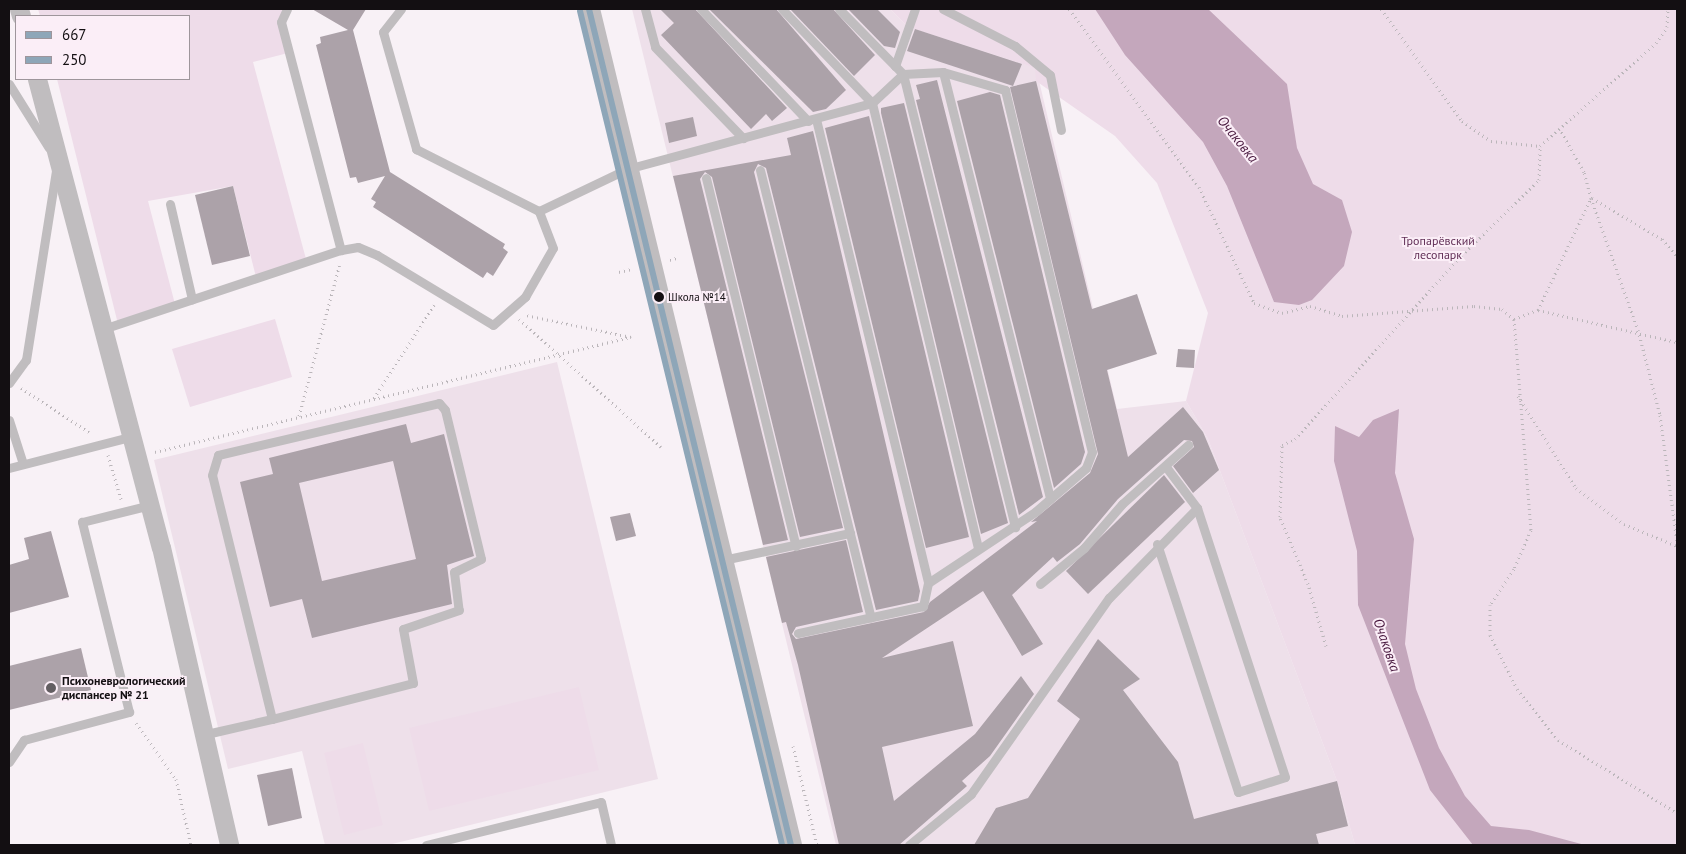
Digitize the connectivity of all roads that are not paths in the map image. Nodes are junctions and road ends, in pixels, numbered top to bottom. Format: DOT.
graph roads {
  1 [pos="287,9"];
  2 [pos="401,9"];
  3 [pos="589,9"];
  4 [pos="645,9"];
  5 [pos="701,9"];
  6 [pos="782,9"];
  7 [pos="839,9"];
  8 [pos="915,9"];
  9 [pos="943,9"];
  10 [pos="895,66"];
  11 [pos="943,72"];
  12 [pos="903,74"];
  13 [pos="37,80"];
  14 [pos="9,84"];
  15 [pos="872,103"];
  16 [pos="812,120"];
  17 [pos="1061,130"];
  18 [pos="743,138"];
  19 [pos="58,161"];
  20 [pos="627,169"];
  21 [pos="760,170"];
  22 [pos="706,178"];
  23 [pos="170,204"];
  24 [pos="539,211"];
  25 [pos="340,250"];
  26 [pos="192,299"];
  27 [pos="103,329"];
  28 [pos="9,382"];
  29 [pos="9,420"];
  30 [pos="130,440"];
  31 [pos="1188,446"];
  32 [pos="23,464"];
  33 [pos="9,468"];
  34 [pos="1166,468"];
  35 [pos="1050,499"];
  36 [pos="150,505"];
  37 [pos="1197,508"];
  38 [pos="1015,527"];
  39 [pos="850,533"];
  40 [pos="1157,544"];
  41 [pos="796,546"];
  42 [pos="978,547"];
  43 [pos="722,560"];
  44 [pos="928,583"];
  45 [pos="1040,584"];
  46 [pos="871,617"];
  47 [pos="798,633"];
  48 [pos="272,718"];
  49 [pos="202,736"];
  50 [pos="9,762"];
  51 [pos="229,845"];
  52 [pos="426,845"];
  53 [pos="611,845"];
  54 [pos="792,845"];
  55 [pos="910,845"];
  1 -- 25 [label="lane"];
  2 -- 24 [label="lane"];
  3 -- 20 [label="street"];
  4 -- 18 [label="lane"];
  5 -- 16 [label="lane"];
  6 -- 15 [label="lane"];
  7 -- 10 [label="lane"];
  8 -- 10 [label="lane"];
  9 -- 17 [label="lane"];
  10 -- 12 [label="lane"];
  11 -- 12 [label="lane"];
  11 -- 35 [label="lane"];
  11 -- 35 [label="lane"];
  12 -- 15 [label="lane"];
  12 -- 38 [label="lane"];
  13 -- 19 [label="street"];
  14 -- 19 [label="lane"];
  15 -- 16 [label="lane"];
  15 -- 42 [label="lane"];
  16 -- 18 [label="lane"];
  16 -- 44 [label="lane"];
  18 -- 20 [label="lane"];
  19 -- 27 [label="street"];
  19 -- 28 [label="lane"];
  20 -- 24 [label="lane"];
  20 -- 43 [label="street"];
  21 -- 39 [label="lane"];
  22 -- 41 [label="lane"];
  23 -- 26 [label="lane"];
  24 -- 25 [label="lane"];
  25 -- 26 [label="lane"];
  26 -- 27 [label="lane"];
  27 -- 30 [label="street"];
  29 -- 32 [label="lane"];
  30 -- 32 [label="lane"];
  30 -- 36 [label="street"];
  31 -- 34 [label="lane"];
  32 -- 33 [label="lane"];
  34 -- 37 [label="lane"];
  34 -- 45 [label="lane"];
  35 -- 38 [label="lane"];
  36 -- 49 [label="street"];
  36 -- 50 [label="lane"];
  37 -- 40 [label="lane"];
  37 -- 40 [label="lane"];
  38 -- 42 [label="lane"];
  39 -- 41 [label="lane"];
  39 -- 46 [label="lane"];
  40 -- 55 [label="lane"];
  41 -- 43 [label="lane"];
  42 -- 44 [label="lane"];
  43 -- 54 [label="street"];
  44 -- 46 [label="lane"];
  46 -- 47 [label="lane"];
  48 -- 48 [label="lane"];
  48 -- 49 [label="lane"];
  49 -- 51 [label="street"];
  52 -- 53 [label="lane"];
}
